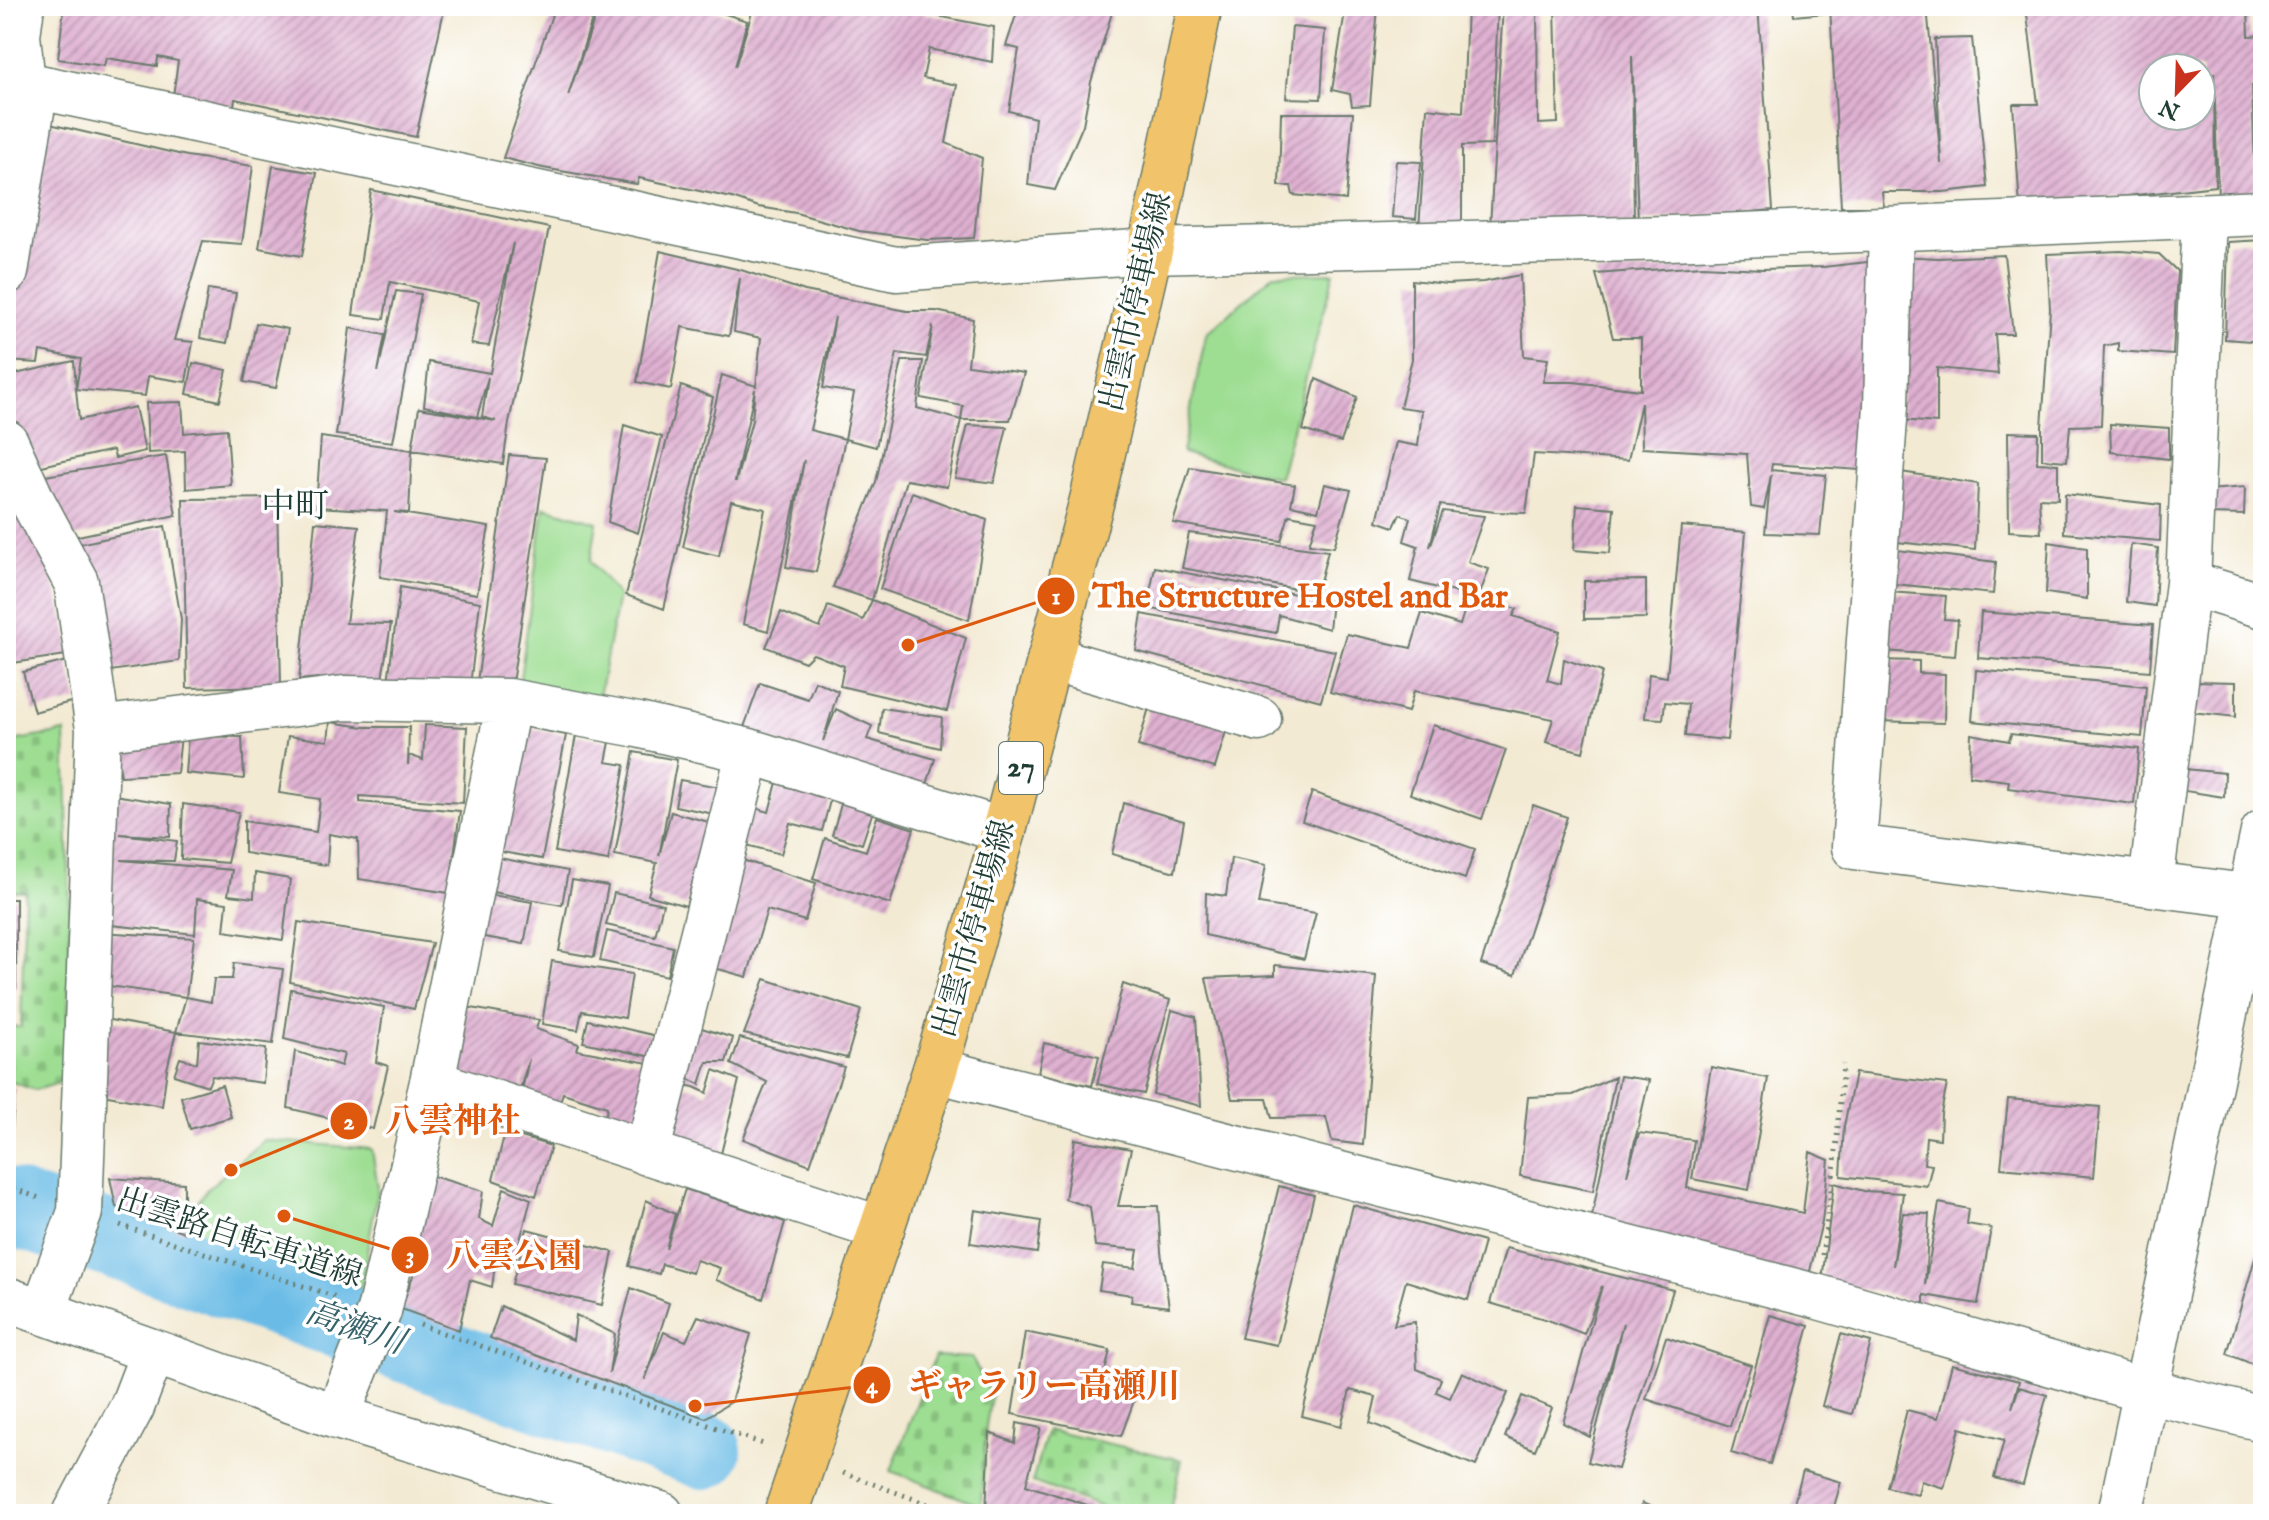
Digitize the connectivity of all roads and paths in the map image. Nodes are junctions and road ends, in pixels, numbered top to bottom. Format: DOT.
graph roads {
  1 [pos="22,6"];
  2 [pos="1200,6"];
  3 [pos="14,82"];
  4 [pos="2263,213"];
  5 [pos="2204,217"];
  6 [pos="1891,229"];
  7 [pos="1150,251"];
  8 [pos="6,272"];
  9 [pos="6,442"];
  10 [pos="2188,583"];
  11 [pos="2263,606"];
  12 [pos="1050,658"];
  13 [pos="509,701"];
  14 [pos="1259,719"];
  15 [pos="98,729"];
  16 [pos="749,751"];
  17 [pos="1004,831"];
  18 [pos="2263,832"];
  19 [pos="2151,884"];
  20 [pos="2256,898"];
  21 [pos="1843,1064"];
  22 [pos="935,1070"];
  23 [pos="432,1082"];
  24 [pos="647,1153"];
  25 [pos="6,1186"];
  26 [pos="80,1212"];
  27 [pos="882,1229"];
  28 [pos="1815,1296"];
  29 [pos="24,1305"];
  30 [pos="379,1311"];
  31 [pos="153,1352"];
  32 [pos="2146,1391"];
  33 [pos="337,1417"];
  34 [pos="2263,1419"];
  35 [pos="806,1459"];
  36 [pos="75,1514"];
  37 [pos="661,1514"];
  38 [pos="786,1514"];
  39 [pos="955,1514"];
  40 [pos="2120,1514"];
  1 -- 3 [label="street"];
  2 -- 7 [label="main road, 出雲市停車場線 / 27"];
  3 -- 7 [label="street"];
  3 -- 8 [label="street"];
  4 -- 5 [label="street"];
  5 -- 6 [label="street"];
  5 -- 10 [label="street"];
  6 -- 7 [label="street"];
  6 -- 19 [label="street"];
  7 -- 12 [label="main road, 出雲市停車場線 / 27"];
  9 -- 15 [label="street"];
  10 -- 11 [label="street"];
  10 -- 19 [label="street"];
  12 -- 14 [label="street"];
  12 -- 17 [label="main road, 出雲市停車場線 / 27"];
  13 -- 15 [label="street"];
  13 -- 16 [label="street"];
  13 -- 23 [label="street"];
  15 -- 26 [label="street"];
  16 -- 17 [label="street"];
  16 -- 24 [label="street"];
  17 -- 22 [label="main road, 出雲市停車場線 / 27"];
  18 -- 20 [label="street"];
  19 -- 20 [label="street"];
  20 -- 32 [label="street"];
  21 -- 28 [label="path"];
  22 -- 27 [label="main road, 出雲市停車場線 / 27"];
  22 -- 28 [label="street"];
  23 -- 24 [label="street"];
  23 -- 30 [label="street"];
  24 -- 27 [label="street"];
  25 -- 26 [label="path, 出雲路自転車道線"];
  26 -- 29 [label="street"];
  26 -- 30 [label="path, 出雲路自転車道線"];
  27 -- 35 [label="main road, 出雲市停車場線 / 27"];
  28 -- 32 [label="street"];
  29 -- 31 [label="street"];
  30 -- 33 [label="street"];
  30 -- 35 [label="path, 出雲路自転車道線"];
  31 -- 33 [label="street"];
  31 -- 36 [label="street"];
  32 -- 34 [label="street"];
  32 -- 40 [label="street"];
  33 -- 37 [label="street"];
  35 -- 38 [label="main road, 出雲市停車場線 / 27"];
  35 -- 39 [label="path, 出雲路自転車道線"];
}
